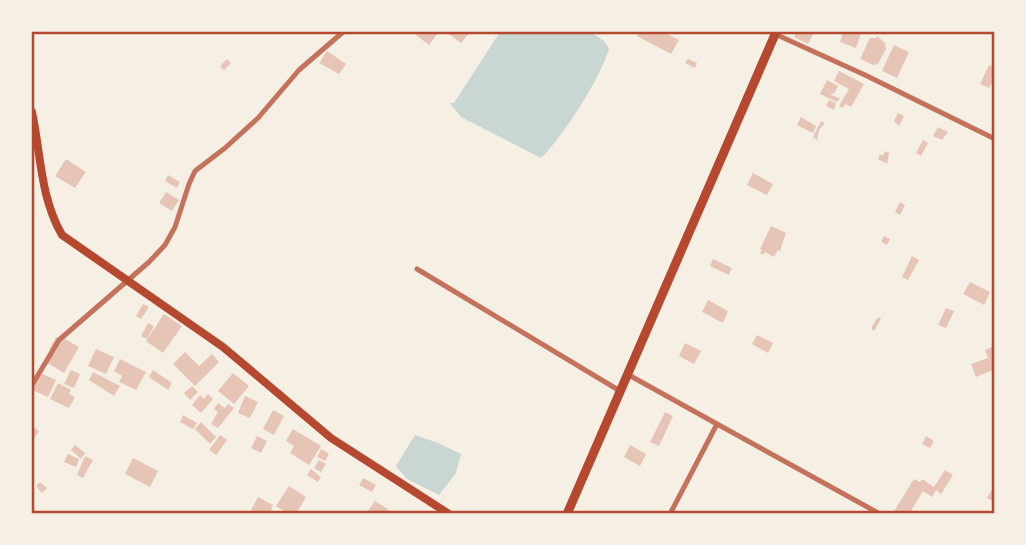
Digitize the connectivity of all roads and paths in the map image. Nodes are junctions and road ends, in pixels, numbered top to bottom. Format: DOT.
graph roads {
  1 [pos="343,32"];
  2 [pos="776,33"];
  3 [pos="32,113"];
  4 [pos="995,139"];
  5 [pos="417,269"];
  6 [pos="127,280"];
  7 [pos="627,374"];
  8 [pos="32,385"];
  9 [pos="620,391"];
  10 [pos="717,424"];
  11 [pos="449,513"];
  12 [pos="566,513"];
  13 [pos="670,513"];
  14 [pos="880,513"];
  1 -- 6 [label="street"];
  2 -- 4 [label="street"];
  2 -- 7 [label="highway"];
  3 -- 6 [label="main road"];
  5 -- 9 [label="street"];
  6 -- 8 [label="street"];
  6 -- 11 [label="main road"];
  7 -- 9 [label="highway"];
  7 -- 10 [label="street"];
  9 -- 12 [label="highway"];
  10 -- 13 [label="street"];
  10 -- 14 [label="street"];
}
